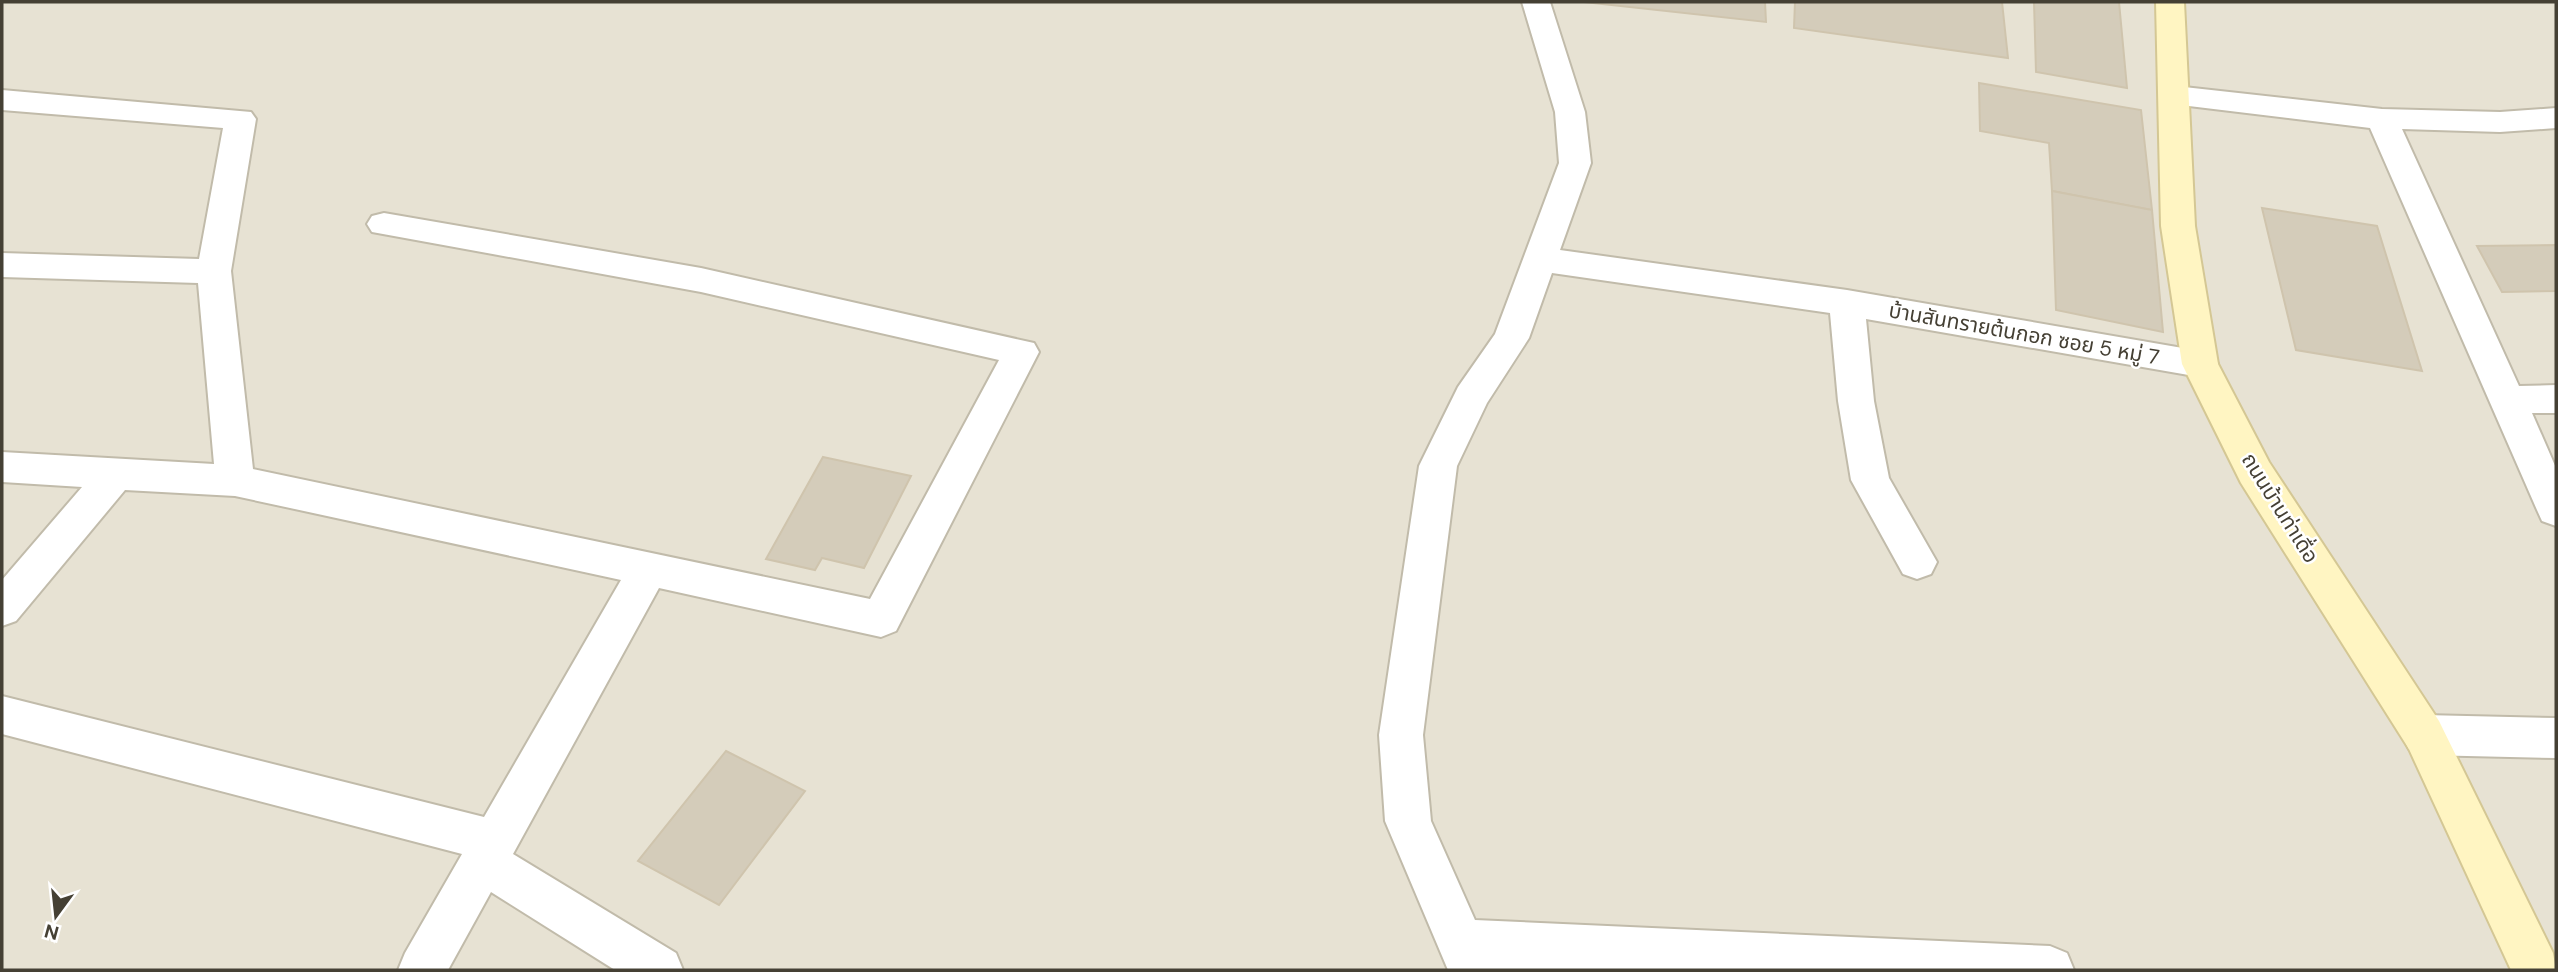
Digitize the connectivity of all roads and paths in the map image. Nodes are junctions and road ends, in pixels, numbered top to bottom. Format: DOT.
graph roads {
  1 [pos="1536,2"];
  2 [pos="2170,2"];
  3 [pos="2175,96"];
  4 [pos="2,100"];
  5 [pos="2556,118"];
  6 [pos="2382,119"];
  7 [pos="384,224"];
  8 [pos="1539,259"];
  9 [pos="2,265"];
  10 [pos="214,271"];
  11 [pos="1847,303"];
  12 [pos="2200,364"];
  13 [pos="2556,399"];
  14 [pos="2507,400"];
  15 [pos="2,467"];
  16 [pos="117,472"];
  17 [pos="236,481"];
  18 [pos="2556,510"];
  19 [pos="1917,562"];
  20 [pos="649,569"];
  21 [pos="2,608"];
  22 [pos="2,715"];
  23 [pos="2424,736"];
  24 [pos="2556,738"];
  25 [pos="489,851"];
  26 [pos="1466,957"];
  27 [pos="422,970"];
  28 [pos="659,970"];
  29 [pos="2050,970"];
  30 [pos="2536,970"];
  1 -- 8 [label="street"];
  2 -- 3 [label="street, ถนนบ้านท่าเดื่อ"];
  3 -- 6 [label="street"];
  3 -- 12 [label="street, ถนนบ้านท่าเดื่อ"];
  4 -- 10 [label="street"];
  5 -- 6 [label="street"];
  6 -- 14 [label="street"];
  7 -- 20 [label="street"];
  8 -- 11 [label="street, บ้านสันทรายต้นกอก ซอย 5 หมู่ 7"];
  8 -- 26 [label="street"];
  9 -- 10 [label="street"];
  10 -- 17 [label="street"];
  11 -- 12 [label="street, บ้านสันทรายต้นกอก ซอย 5 หมู่ 7"];
  11 -- 19 [label="street"];
  12 -- 23 [label="street, ถนนบ้านท่าเดื่อ"];
  13 -- 14 [label="street"];
  14 -- 18 [label="street"];
  15 -- 16 [label="street"];
  16 -- 17 [label="street"];
  16 -- 21 [label="street"];
  17 -- 20 [label="street"];
  20 -- 25 [label="street"];
  22 -- 25 [label="street"];
  23 -- 24 [label="street"];
  23 -- 30 [label="street, ถนนบ้านท่าเดื่อ"];
  25 -- 27 [label="street"];
  25 -- 28 [label="street"];
  26 -- 29 [label="street"];
}
